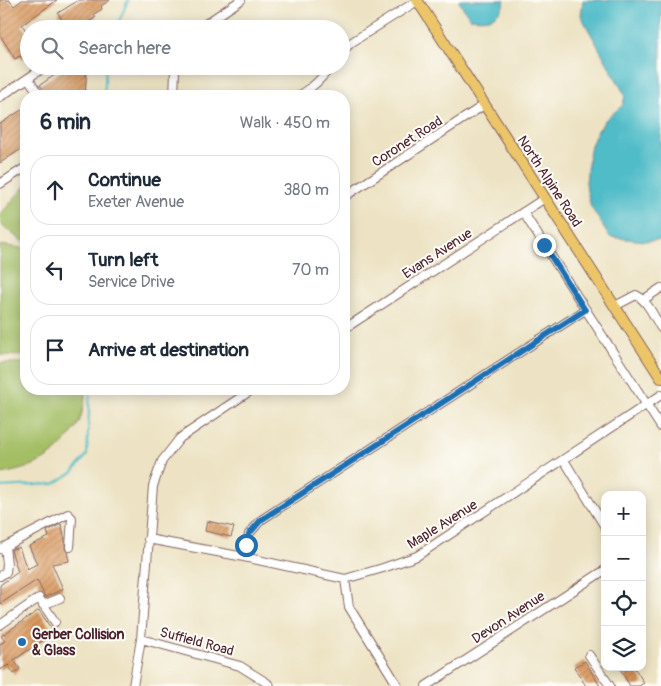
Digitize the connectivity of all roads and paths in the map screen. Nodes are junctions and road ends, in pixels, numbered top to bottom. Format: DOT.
graph roads {
  1 [pos="241,0"];
  2 [pos="417,0"];
  3 [pos="211,20"];
  4 [pos="350,44"];
  5 [pos="32,75"];
  6 [pos="175,75"];
  7 [pos="324,75"];
  8 [pos="28,78"];
  9 [pos="36,90"];
  10 [pos="174,90"];
  11 [pos="309,90"];
  12 [pos="0,97"];
  13 [pos="484,105"];
  14 [pos="20,170"];
  15 [pos="0,184"];
  16 [pos="350,193"];
  17 [pos="545,198"];
  18 [pos="523,212"];
  19 [pos="661,288"];
  20 [pos="643,300"];
  21 [pos="615,306"];
  22 [pos="585,310"];
  23 [pos="350,325"];
  24 [pos="661,328"];
  25 [pos="661,378"];
  26 [pos="244,395"];
  27 [pos="661,395"];
  28 [pos="647,404"];
  29 [pos="661,427"];
  30 [pos="564,460"];
  31 [pos="601,520"];
  32 [pos="148,539"];
  33 [pos="70,547"];
  34 [pos="2,548"];
  35 [pos="244,557"];
  36 [pos="601,573"];
  37 [pos="0,576"];
  38 [pos="345,579"];
  39 [pos="60,598"];
  40 [pos="44,605"];
  41 [pos="55,622"];
  42 [pos="0,625"];
  43 [pos="141,639"];
  44 [pos="589,655"];
  45 [pos="133,686"];
  46 [pos="270,686"];
  47 [pos="398,686"];
  48 [pos="426,686"];
  49 [pos="610,686"];
  1 -- 3 [label="street"];
  2 -- 4 [label="street"];
  2 -- 13 [label="main road, North Alpine Road"];
  5 -- 8 [label="street"];
  6 -- 10 [label="street"];
  7 -- 11 [label="street"];
  8 -- 9 [label="street"];
  8 -- 12 [label="street"];
  13 -- 16 [label="street, Coronet Road"];
  13 -- 17 [label="main road, North Alpine Road"];
  14 -- 15 [label="street"];
  17 -- 18 [label="street, Evans Avenue"];
  17 -- 21 [label="main road, North Alpine Road"];
  18 -- 22 [label="street"];
  18 -- 23 [label="street, Evans Avenue"];
  19 -- 20 [label="street"];
  20 -- 21 [label="street"];
  20 -- 24 [label="street"];
  21 -- 25 [label="main road, North Alpine Road"];
  22 -- 28 [label="street"];
  22 -- 35 [label="street"];
  26 -- 32 [label="street"];
  27 -- 28 [label="street, Maple Avenue"];
  28 -- 29 [label="street"];
  28 -- 30 [label="street, Maple Avenue"];
  30 -- 31 [label="street"];
  30 -- 38 [label="street, Maple Avenue"];
  32 -- 35 [label="street, Maple Avenue"];
  32 -- 43 [label="street"];
  33 -- 34 [label="street"];
  34 -- 37 [label="street"];
  35 -- 38 [label="street, Maple Avenue"];
  36 -- 48 [label="street, Devon Avenue"];
  38 -- 47 [label="street"];
  39 -- 40 [label="street"];
  40 -- 41 [label="street"];
  40 -- 42 [label="street"];
  43 -- 45 [label="street"];
  43 -- 46 [label="street, Suffield Road"];
  44 -- 49 [label="street"];
}
